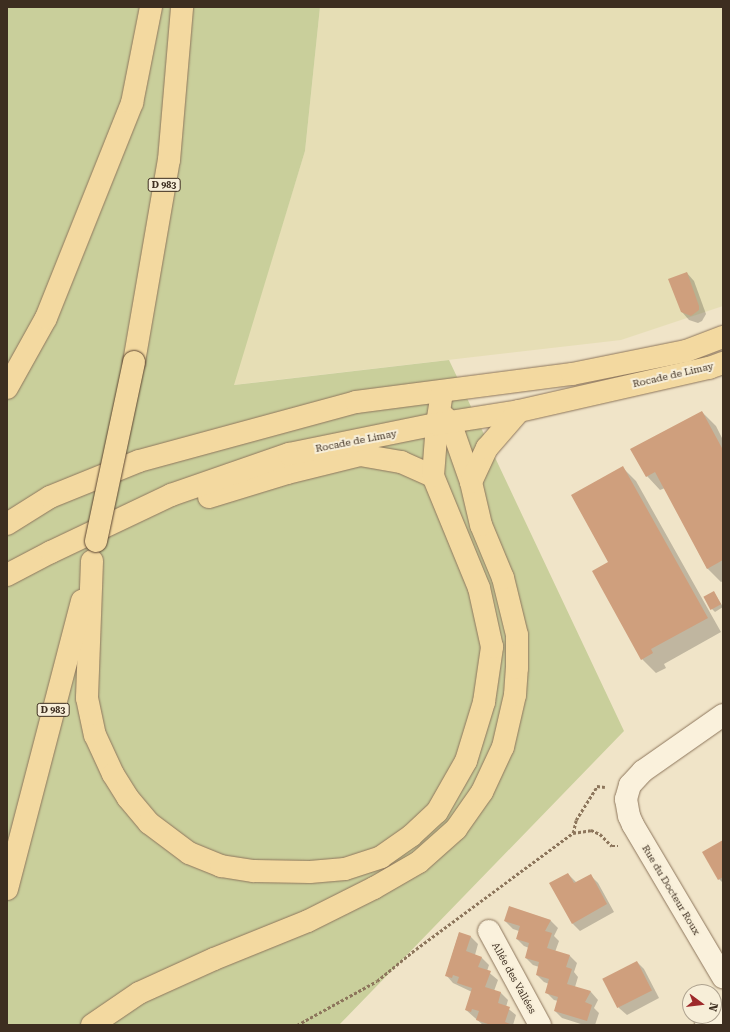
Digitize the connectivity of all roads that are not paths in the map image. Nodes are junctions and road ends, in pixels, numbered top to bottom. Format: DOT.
graph roads {
  1 [pos="151,7"];
  2 [pos="182,7"];
  3 [pos="723,337"];
  4 [pos="723,363"];
  5 [pos="7,388"];
  6 [pos="439,409"];
  7 [pos="519,411"];
  8 [pos="433,476"];
  9 [pos="471,482"];
  10 [pos="134,512"];
  11 [pos="7,524"];
  12 [pos="94,551"];
  13 [pos="7,575"];
  14 [pos="723,715"];
  15 [pos="10,868"];
  16 [pos="7,888"];
  17 [pos="489,931"];
  18 [pos="723,977"];
  19 [pos="723,1014"];
  20 [pos="92,1025"];
  21 [pos="540,1025"];
  22 [pos="706,1025"];
  1 -- 5 [label="main road"];
  2 -- 12 [label="main road, D 983, bridge"];
  3 -- 6 [label="main road, Rocade de Limay"];
  4 -- 7 [label="main road, Rocade de Limay"];
  6 -- 7 [label="main road, Rocade de Limay"];
  6 -- 8 [label="main road"];
  6 -- 9 [label="main road"];
  6 -- 10 [label="main road, Rocade de Limay"];
  6 -- 11 [label="main road, Rocade de Limay"];
  7 -- 9 [label="main road"];
  8 -- 10 [label="main road"];
  8 -- 12 [label="main road"];
  9 -- 20 [label="main road"];
  10 -- 13 [label="main road, Rocade de Limay"];
  12 -- 15 [label="main road, D 983"];
  14 -- 18 [label="street, Rue du Docteur Roux"];
  15 -- 16 [label="main road, D 983"];
  17 -- 21 [label="street, Allée des Vallées"];
  19 -- 22 [label="street"];
}
